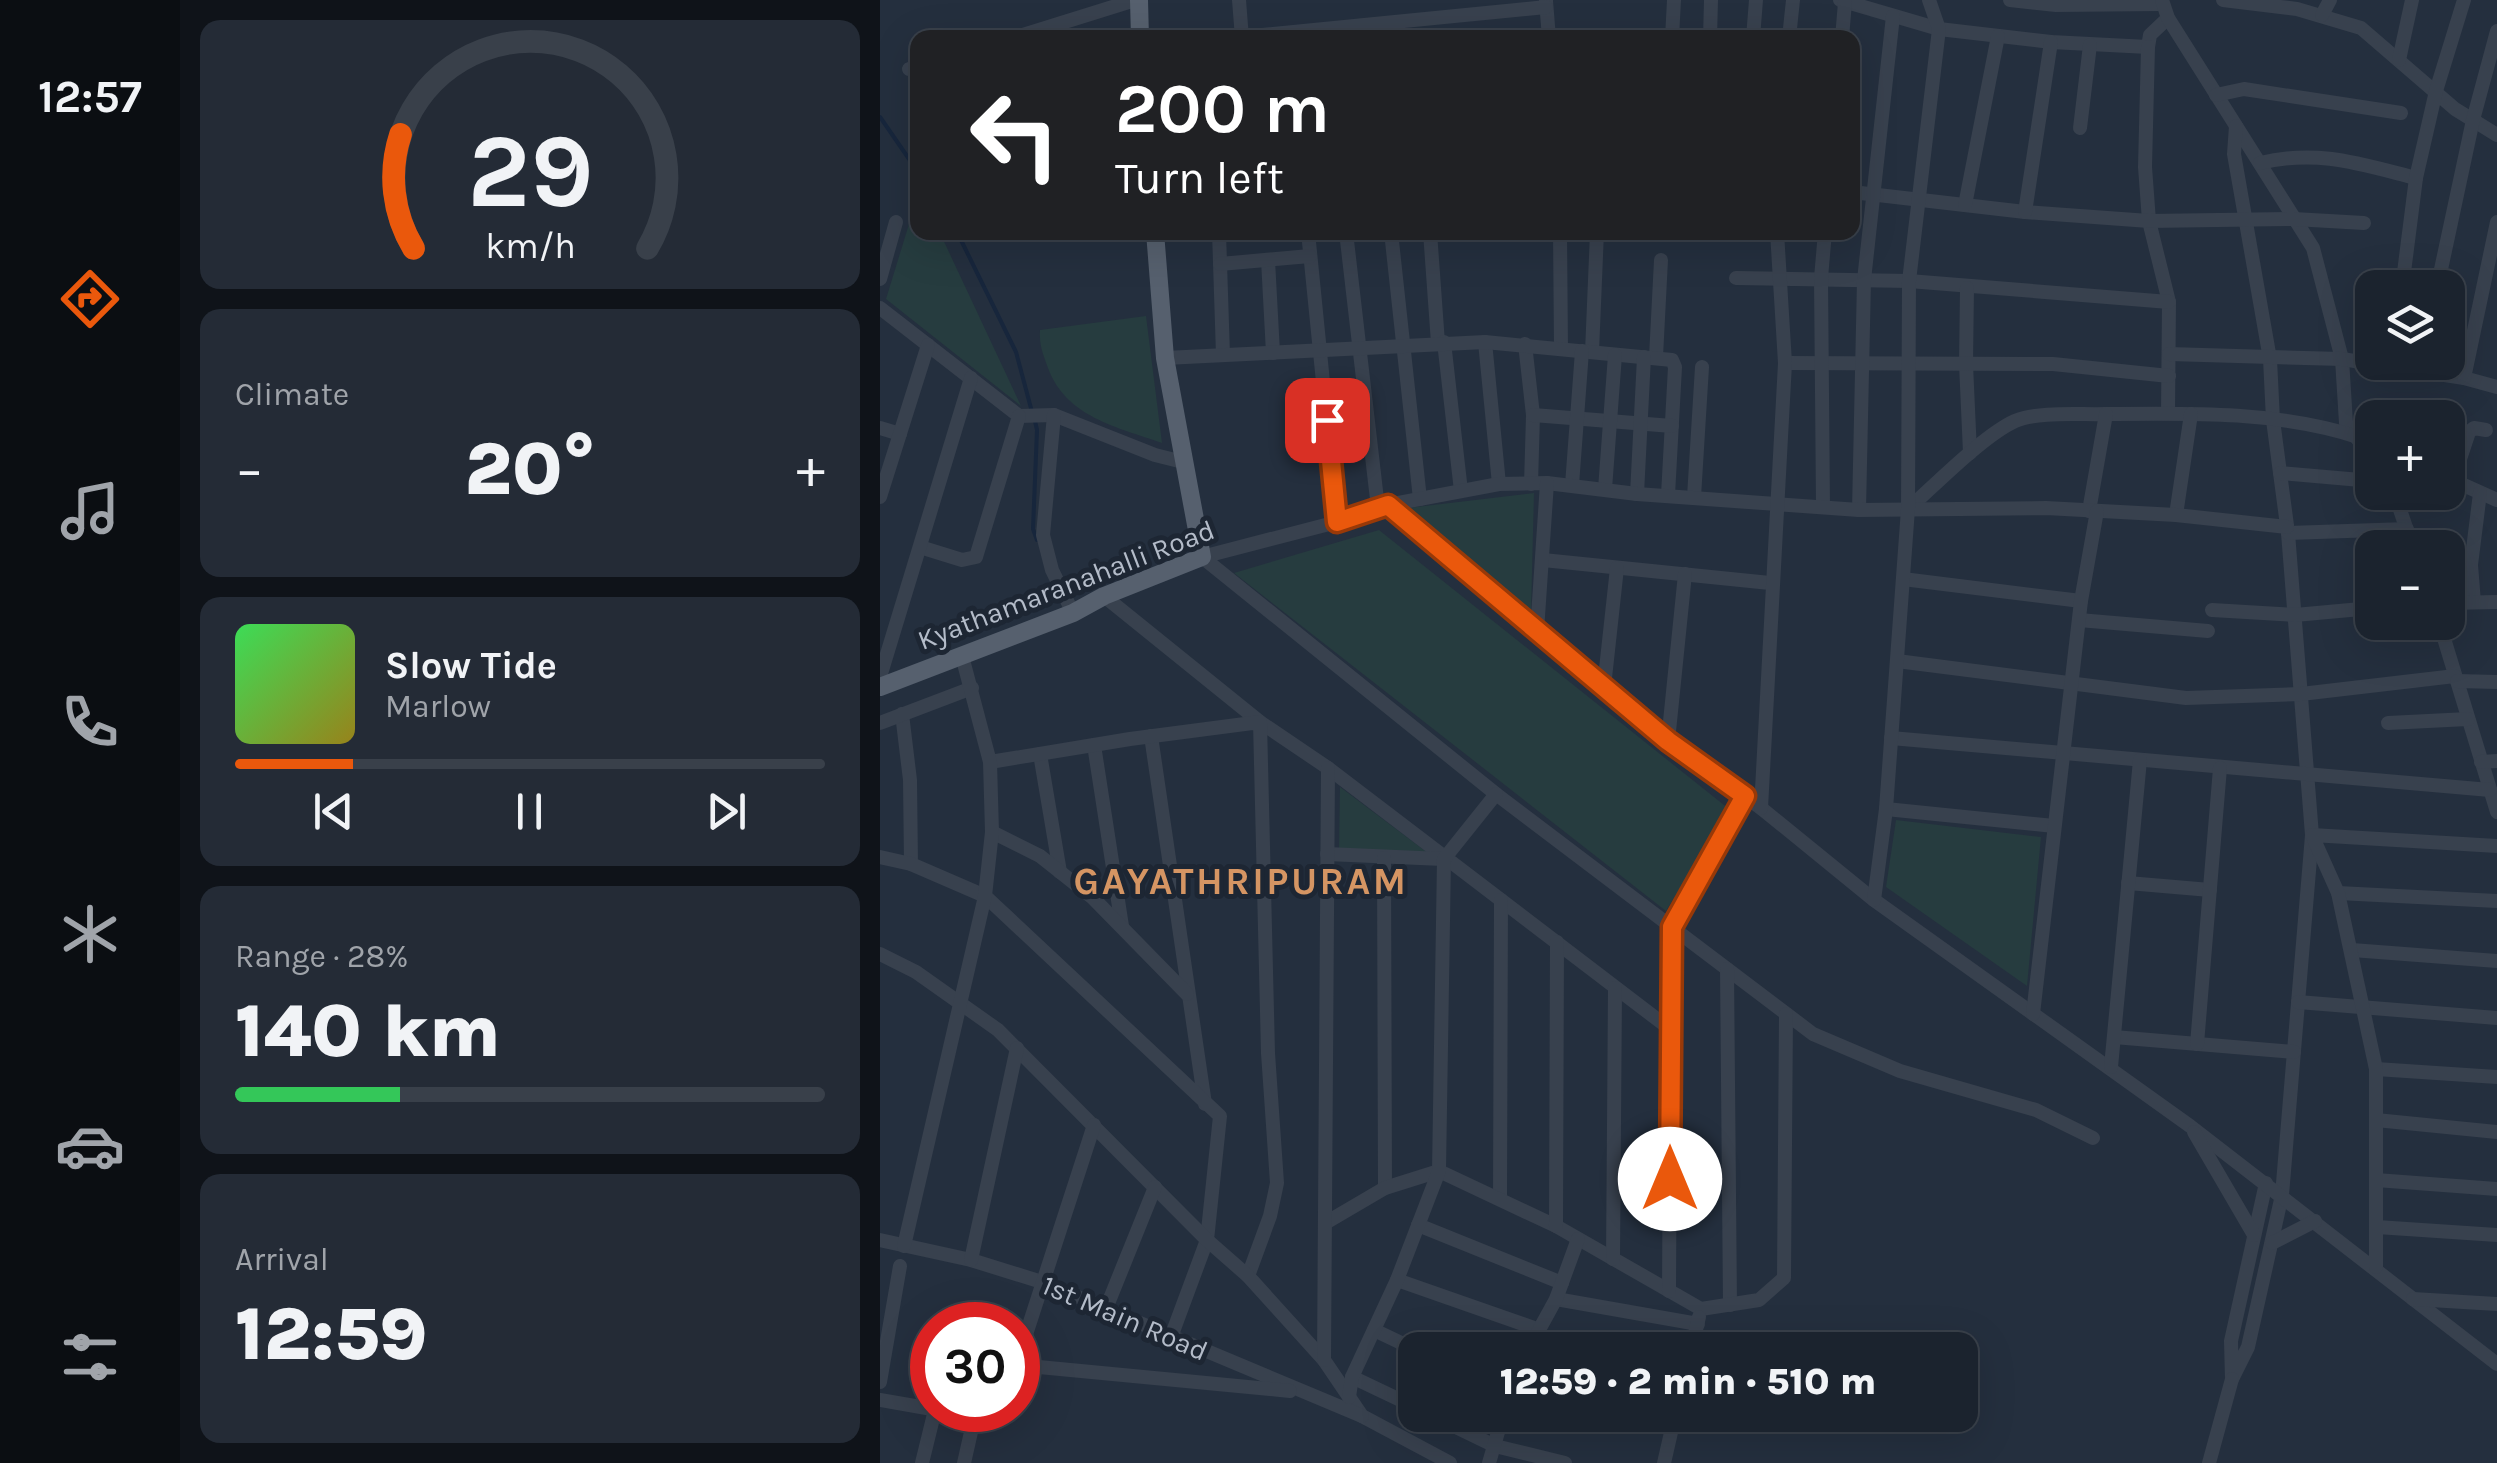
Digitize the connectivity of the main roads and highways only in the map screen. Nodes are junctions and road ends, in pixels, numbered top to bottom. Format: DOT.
graph roads {
  1 [pos="1137,0"];
  2 [pos="1139,30"];
  3 [pos="1156,240"];
  4 [pos="880,687"];
  1 -- 2 [label="main road"];
  3 -- 4 [label="main road, Kyathamaranahalli Road"];
}
